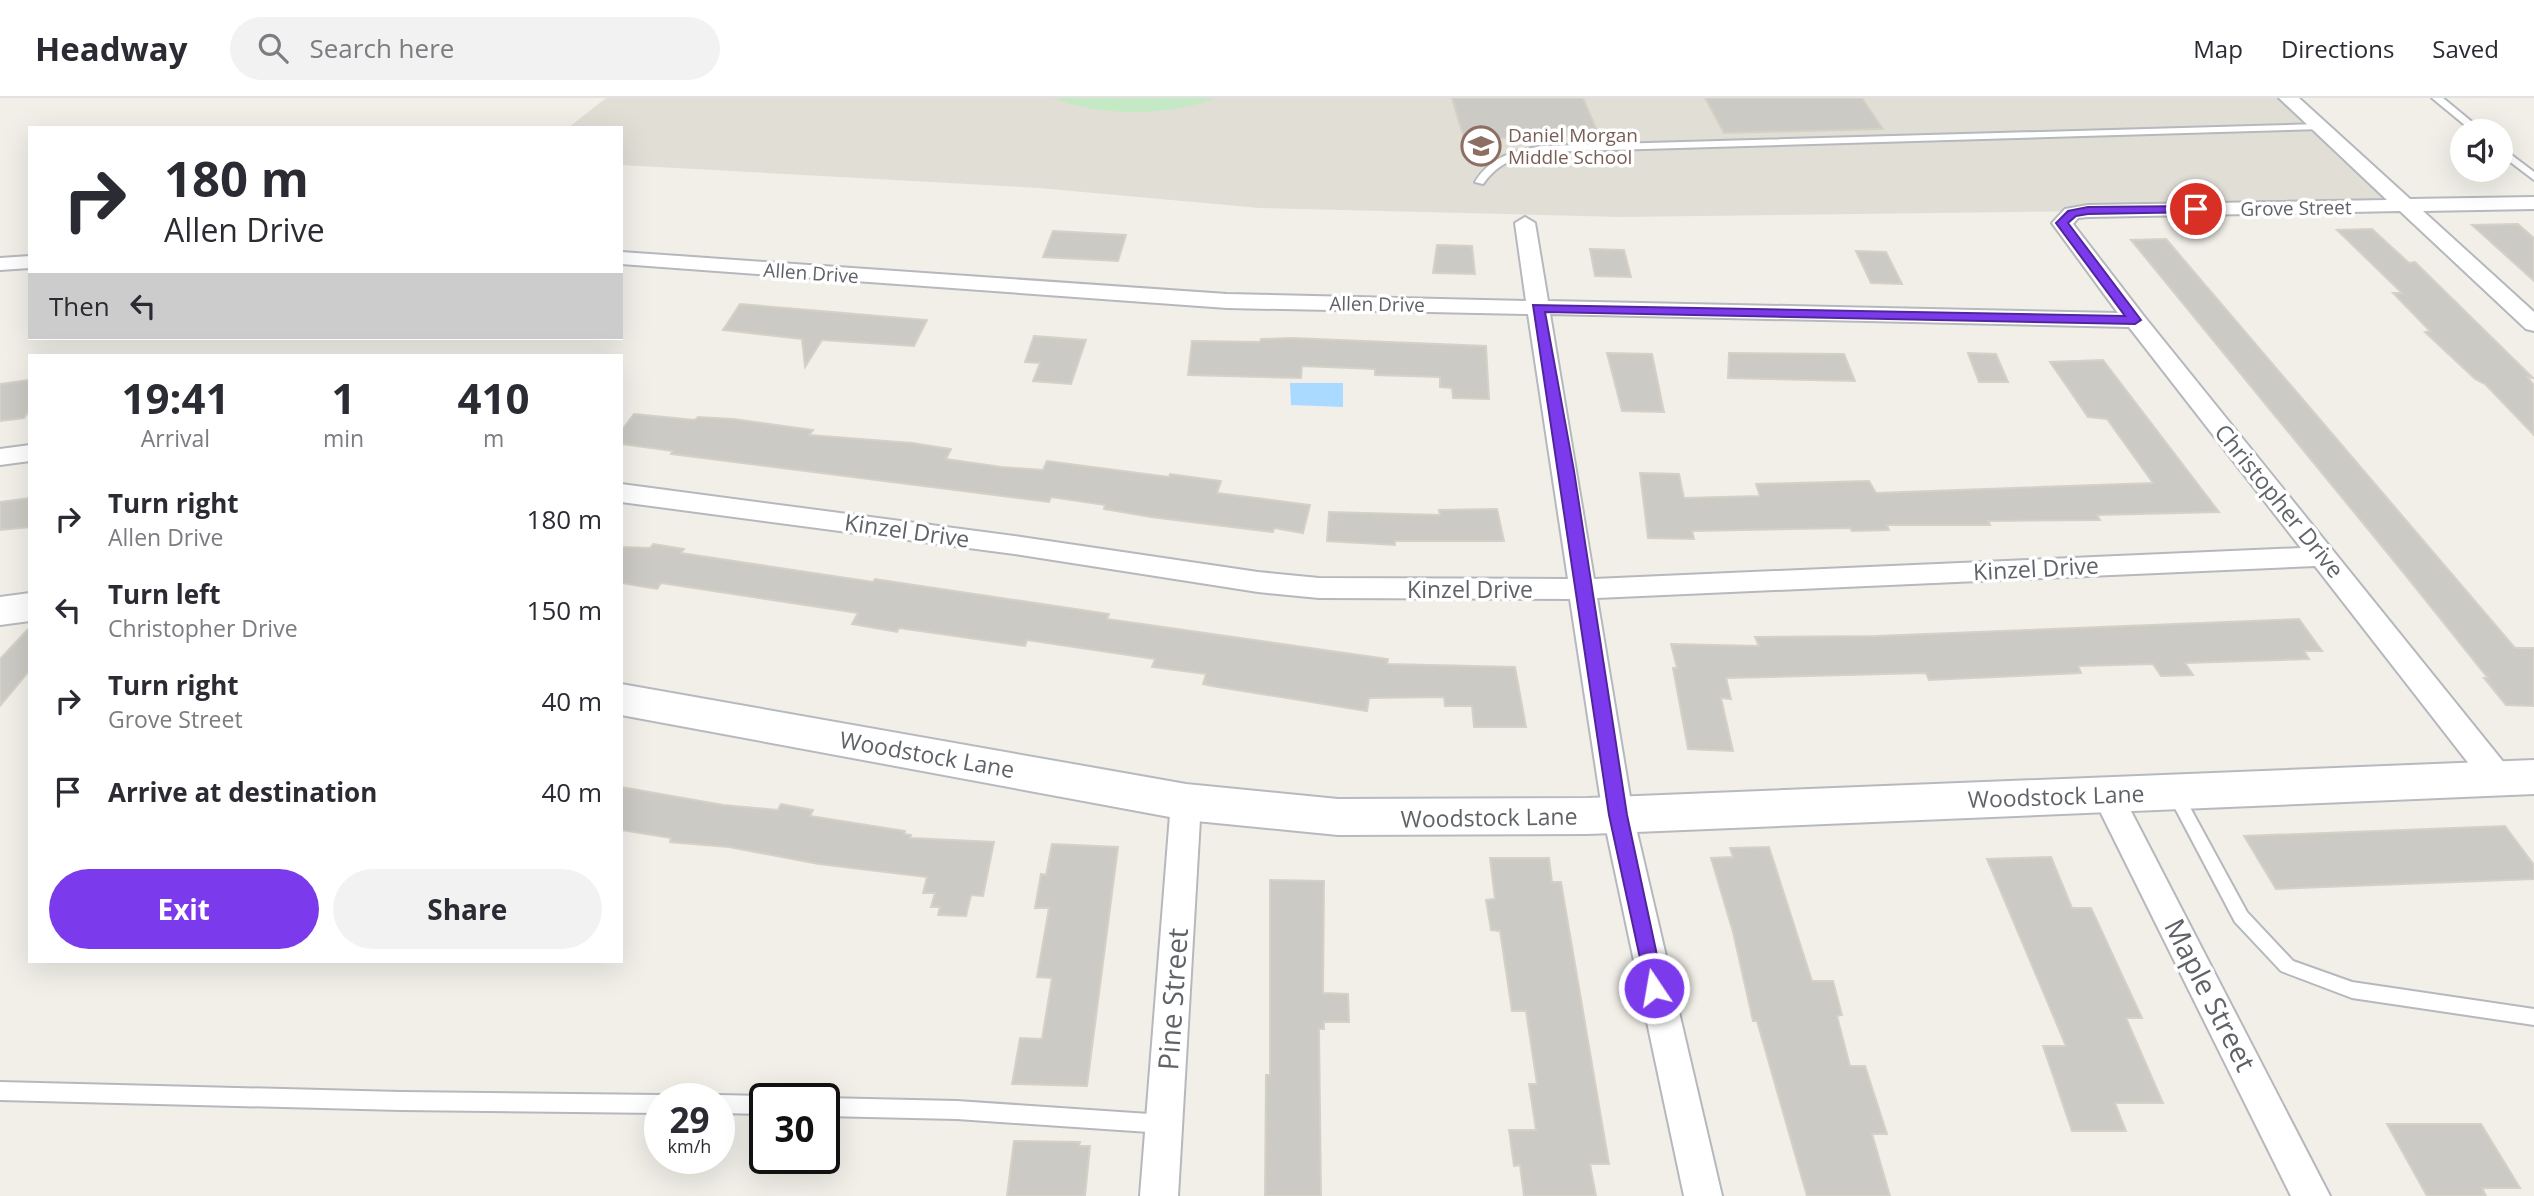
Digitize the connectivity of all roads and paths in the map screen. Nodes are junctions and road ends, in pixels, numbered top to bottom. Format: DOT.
graph roads {
  1 [pos="2288,98"];
  2 [pos="2437,98"];
  3 [pos="2463,119"];
  4 [pos="2320,127"];
  5 [pos="2513,160"];
  6 [pos="2534,177"];
  7 [pos="1480,181"];
  8 [pos="2534,203"];
  9 [pos="2406,206"];
  10 [pos="1525,223"];
  11 [pos="2062,223"];
  12 [pos="623,258"];
  13 [pos="28,262"];
  14 [pos="0,264"];
  15 [pos="1538,308"];
  16 [pos="2135,320"];
  17 [pos="2534,324"];
  18 [pos="28,453"];
  19 [pos="0,457"];
  20 [pos="623,493"];
  21 [pos="2323,556"];
  22 [pos="1582,589"];
  23 [pos="28,607"];
  24 [pos="0,611"];
  25 [pos="623,699"];
  26 [pos="2516,778"];
  27 [pos="2174,792"];
  28 [pos="2106,795"];
  29 [pos="1186,802"];
  30 [pos="1618,815"];
  31 [pos="2534,1017"];
  32 [pos="0,1091"];
  33 [pos="644,1104"];
  34 [pos="840,1107"];
  35 [pos="1165,1124"];
  36 [pos="1159,1196"];
  37 [pos="1703,1196"];
  38 [pos="2311,1196"];
  1 -- 4 [label="street"];
  2 -- 3 [label="lane"];
  4 -- 7 [label="lane"];
  4 -- 9 [label="street"];
  5 -- 6 [label="lane"];
  8 -- 9 [label="street, Grove Street"];
  9 -- 11 [label="street, Grove Street"];
  9 -- 17 [label="street"];
  10 -- 15 [label="street"];
  11 -- 16 [label="street, Christopher Drive"];
  12 -- 15 [label="street, Allen Drive"];
  13 -- 14 [label="street"];
  15 -- 16 [label="street, Allen Drive"];
  15 -- 22 [label="street"];
  16 -- 21 [label="street, Christopher Drive"];
  18 -- 19 [label="street"];
  20 -- 22 [label="street, Kinzel Drive"];
  21 -- 22 [label="street, Kinzel Drive"];
  21 -- 26 [label="street, Christopher Drive"];
  22 -- 30 [label="street"];
  23 -- 24 [label="street"];
  25 -- 29 [label="street, Woodstock Lane"];
  26 -- 27 [label="street, Woodstock Lane"];
  27 -- 28 [label="street, Woodstock Lane"];
  27 -- 31 [label="lane"];
  28 -- 30 [label="street, Woodstock Lane"];
  28 -- 38 [label="street, Maple Street"];
  29 -- 30 [label="street, Woodstock Lane"];
  29 -- 35 [label="street, Pine Street"];
  30 -- 37 [label="street"];
  32 -- 33 [label="lane"];
  34 -- 35 [label="lane"];
  35 -- 36 [label="street, Pine Street"];
}
